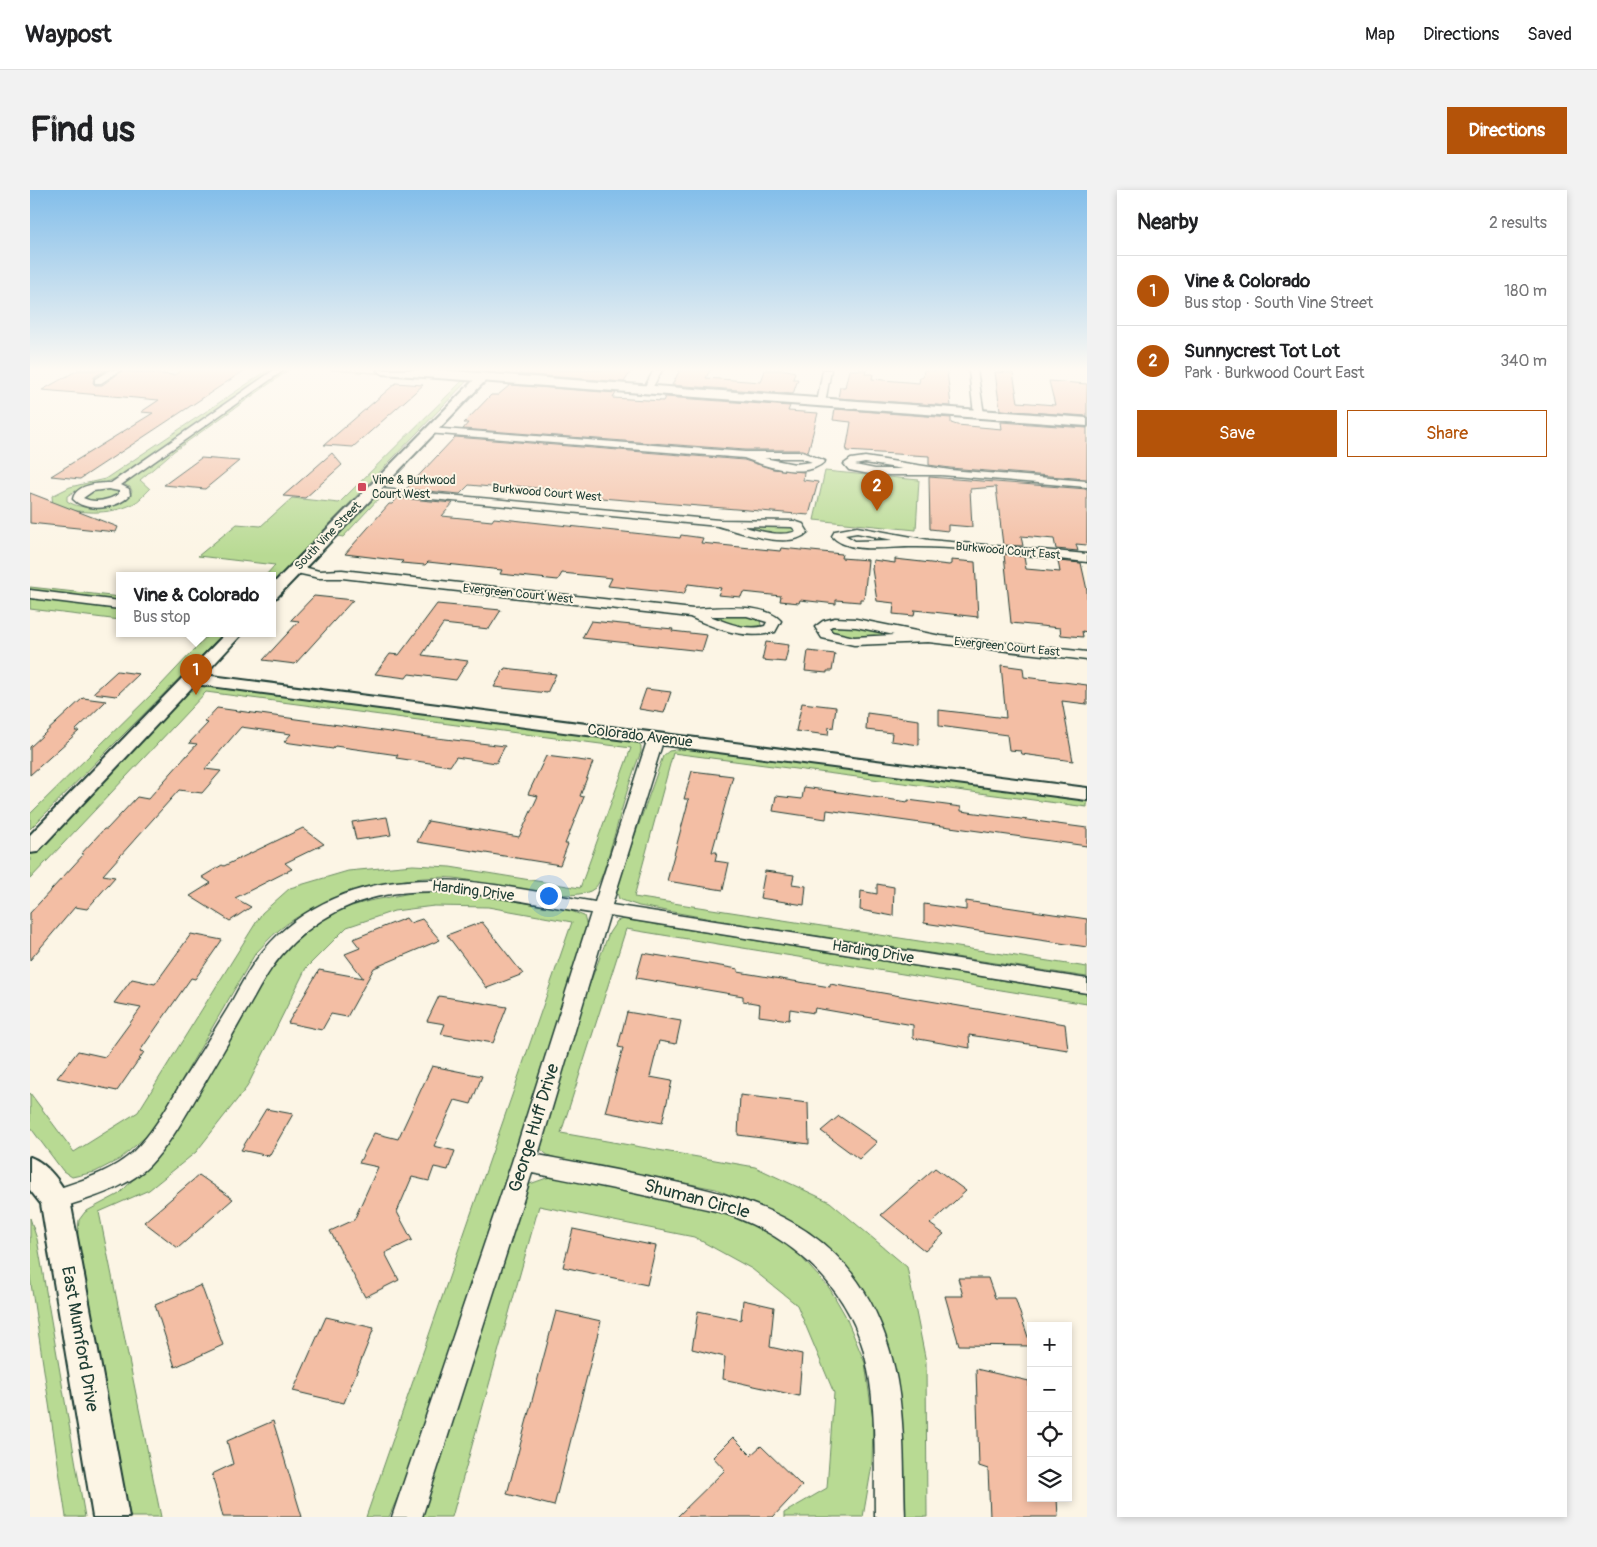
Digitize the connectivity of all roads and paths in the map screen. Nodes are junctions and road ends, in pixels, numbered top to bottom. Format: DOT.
graph roads {
  1 [pos="191,432"];
  2 [pos="429,432"];
  3 [pos="445,432"];
  4 [pos="745,455"];
  5 [pos="950,473"];
  6 [pos="1087,484"];
  7 [pos="113,486"];
  8 [pos="372,491"];
  9 [pos="719,523"];
  10 [pos="929,543"];
  11 [pos="1087,558"];
  12 [pos="296,570"];
  13 [pos="276,590"];
  14 [pos="30,594"];
  15 [pos="116,605"];
  16 [pos="693,613"];
  17 [pos="231,637"];
  18 [pos="926,638"];
  19 [pos="1087,656"];
  20 [pos="193,679"];
  21 [pos="656,738"];
  22 [pos="1087,794"];
  23 [pos="30,847"];
  24 [pos="602,910"];
  25 [pos="1087,986"];
  26 [pos="524,1162"];
  27 [pos="30,1169"];
  28 [pos="55,1200"];
  29 [pos="111,1517"];
  30 [pos="407,1517"];
  31 [pos="890,1517"];
  1 -- 7 [label="street"];
  2 -- 8 [label="street, South Vine Street"];
  3 -- 4 [label="street"];
  4 -- 4 [label="street"];
  5 -- 5 [label="street"];
  5 -- 6 [label="street"];
  8 -- 9 [label="street, Burkwood Court West"];
  8 -- 12 [label="street, South Vine Street"];
  9 -- 9 [label="street, Burkwood Court West"];
  10 -- 10 [label="street, Burkwood Court East"];
  10 -- 11 [label="street, Burkwood Court East"];
  12 -- 13 [label="street, South Vine Street"];
  12 -- 16 [label="street, Evergreen Court West"];
  14 -- 15 [label="street"];
  16 -- 16 [label="street, Evergreen Court West"];
  17 -- 20 [label="street"];
  18 -- 18 [label="street, Evergreen Court East"];
  18 -- 19 [label="street, Evergreen Court East"];
  20 -- 21 [label="street, Colorado Avenue"];
  20 -- 23 [label="street"];
  21 -- 22 [label="street, Colorado Avenue"];
  21 -- 24 [label="street, George Huff Drive"];
  24 -- 25 [label="street, Harding Drive"];
  24 -- 26 [label="street, George Huff Drive"];
  24 -- 28 [label="street, Harding Drive"];
  26 -- 30 [label="street, George Huff Drive"];
  26 -- 31 [label="street, Shuman Circle"];
  27 -- 28 [label="street, East Mumford Drive"];
  28 -- 29 [label="street, East Mumford Drive"];
}
